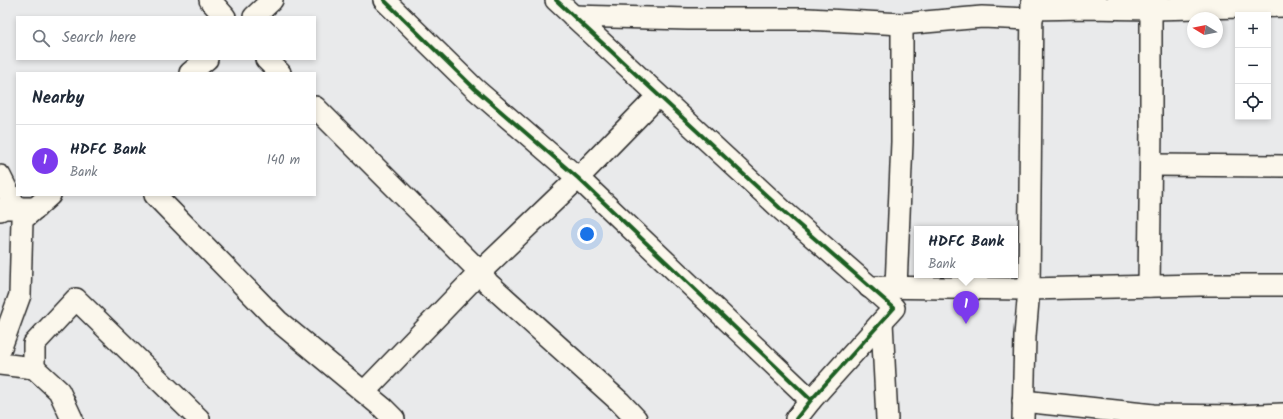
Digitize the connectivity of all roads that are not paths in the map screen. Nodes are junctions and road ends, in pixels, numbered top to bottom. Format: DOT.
graph roads {
  1 [pos="210,0"];
  2 [pos="272,0"];
  3 [pos="384,0"];
  4 [pos="556,0"];
  5 [pos="1283,6"];
  6 [pos="1032,9"];
  7 [pos="1151,9"];
  8 [pos="224,16"];
  9 [pos="255,16"];
  10 [pos="573,16"];
  11 [pos="902,24"];
  12 [pos="206,60"];
  13 [pos="267,60"];
  14 [pos="191,72"];
  15 [pos="279,72"];
  16 [pos="658,96"];
  17 [pos="316,108"];
  18 [pos="1151,165"];
  19 [pos="1283,166"];
  20 [pos="0,176"];
  21 [pos="578,178"];
  22 [pos="16,194"];
  23 [pos="18,196"];
  24 [pos="156,196"];
  25 [pos="26,205"];
  26 [pos="480,272"];
  27 [pos="1283,285"];
  28 [pos="1149,286"];
  29 [pos="869,287"];
  30 [pos="896,287"];
  31 [pos="1029,289"];
  32 [pos="882,322"];
  33 [pos="0,350"];
  34 [pos="0,364"];
  35 [pos="34,368"];
  36 [pos="364,392"];
  37 [pos="811,400"];
  38 [pos="1023,410"];
  39 [pos="1283,414"];
  40 [pos="383,415"];
  41 [pos="1153,417"];
  42 [pos="72,419"];
  43 [pos="199,419"];
  44 [pos="636,419"];
  45 [pos="796,419"];
  46 [pos="887,419"];
  1 -- 8 [label="street"];
  2 -- 9 [label="street"];
  3 -- 21 [label="street"];
  4 -- 10 [label="street"];
  5 -- 7 [label="street"];
  6 -- 7 [label="street"];
  6 -- 11 [label="street"];
  6 -- 31 [label="street"];
  7 -- 18 [label="street"];
  10 -- 11 [label="street"];
  10 -- 16 [label="street"];
  11 -- 30 [label="street"];
  12 -- 14 [label="street"];
  13 -- 15 [label="street"];
  16 -- 21 [label="street"];
  16 -- 29 [label="street"];
  17 -- 26 [label="street"];
  18 -- 19 [label="street"];
  18 -- 28 [label="street"];
  20 -- 22 [label="street"];
  21 -- 26 [label="street"];
  21 -- 37 [label="street"];
  23 -- 25 [label="street"];
  24 -- 36 [label="street"];
  25 -- 33 [label="street"];
  26 -- 36 [label="street"];
  26 -- 44 [label="street"];
  27 -- 28 [label="street"];
  28 -- 31 [label="street"];
  29 -- 30 [label="street"];
  29 -- 32 [label="street"];
  30 -- 31 [label="street"];
  31 -- 38 [label="street"];
  32 -- 37 [label="street"];
  32 -- 46 [label="street"];
  34 -- 35 [label="street"];
  35 -- 42 [label="street"];
  35 -- 43 [label="street"];
  36 -- 40 [label="street"];
  37 -- 45 [label="street"];
  38 -- 41 [label="street"];
  39 -- 41 [label="street"];
}
